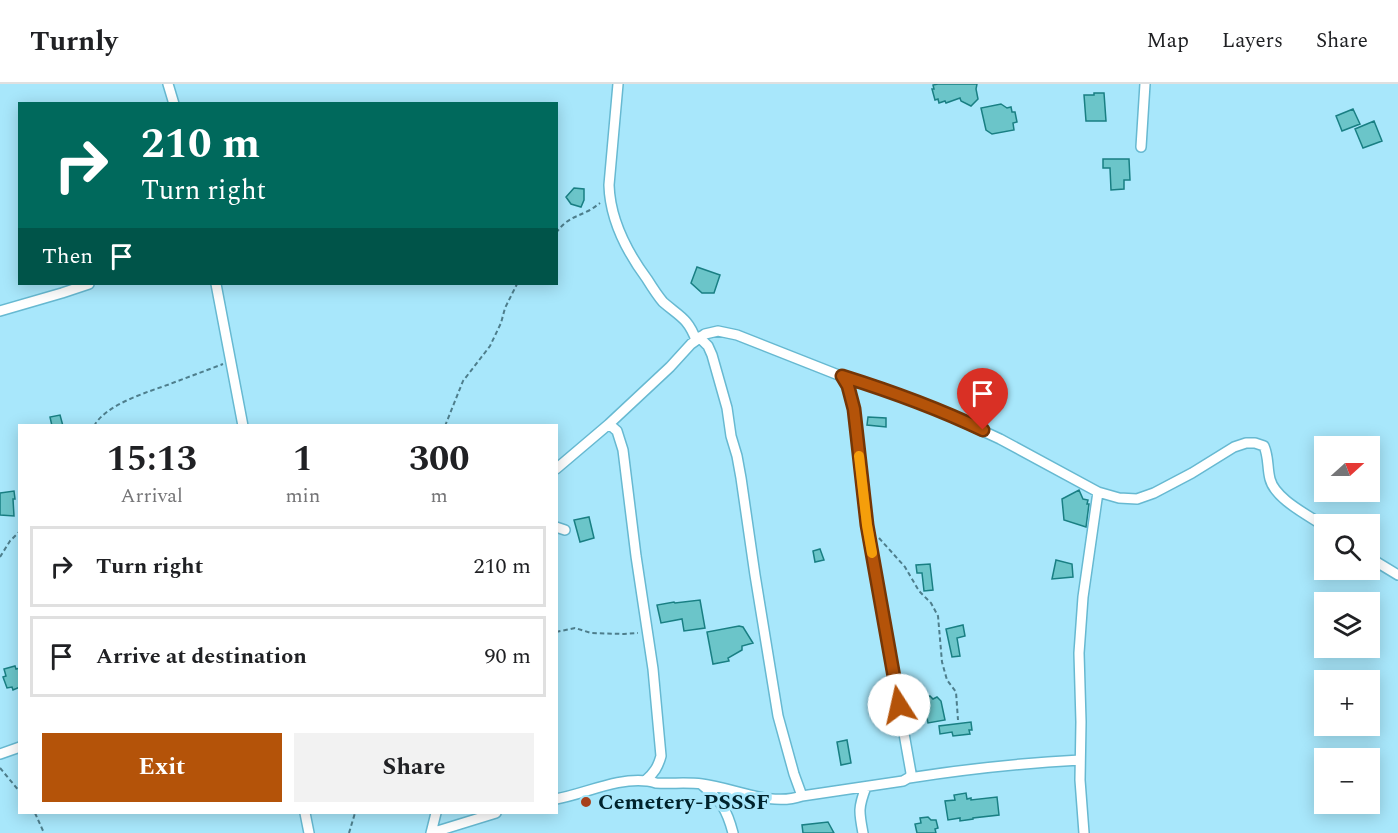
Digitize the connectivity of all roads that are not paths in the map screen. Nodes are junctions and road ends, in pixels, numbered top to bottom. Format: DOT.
graph roads {
  1 [pos="168,84"];
  2 [pos="618,84"];
  3 [pos="1145,84"];
  4 [pos="173,102"];
  5 [pos="1141,147"];
  6 [pos="86,285"];
  7 [pos="216,285"];
  8 [pos="0,311"];
  9 [pos="697,339"];
  10 [pos="842,376"];
  11 [pos="243,424"];
  12 [pos="609,424"];
  13 [pos="558,467"];
  14 [pos="1098,492"];
  15 [pos="1314,519"];
  16 [pos="1380,564"];
  17 [pos="1398,575"];
  18 [pos="18,748"];
  19 [pos="0,754"];
  20 [pos="1080,760"];
  21 [pos="909,778"];
  22 [pos="646,780"];
  23 [pos="700,784"];
  24 [pos="866,787"];
  25 [pos="802,796"];
  26 [pos="558,798"];
  27 [pos="305,814"];
  28 [pos="436,814"];
  29 [pos="493,814"];
  30 [pos="309,833"];
  31 [pos="431,833"];
  32 [pos="733,833"];
  33 [pos="863,833"];
  34 [pos="1084,833"];
  1 -- 4 [label="street"];
  2 -- 9 [label="street"];
  3 -- 5 [label="street"];
  6 -- 8 [label="street"];
  7 -- 11 [label="street"];
  9 -- 10 [label="street"];
  9 -- 12 [label="street"];
  9 -- 25 [label="street"];
  10 -- 14 [label="street"];
  10 -- 21 [label="street"];
  12 -- 13 [label="street"];
  12 -- 22 [label="street"];
  14 -- 15 [label="street"];
  14 -- 20 [label="street"];
  16 -- 17 [label="street"];
  18 -- 19 [label="street"];
  20 -- 21 [label="street"];
  20 -- 34 [label="street"];
  21 -- 24 [label="street"];
  22 -- 23 [label="street"];
  22 -- 26 [label="street"];
  23 -- 25 [label="street"];
  23 -- 32 [label="street"];
  24 -- 25 [label="street"];
  24 -- 33 [label="street"];
  27 -- 30 [label="street"];
  28 -- 31 [label="street"];
  29 -- 31 [label="street"];
}
